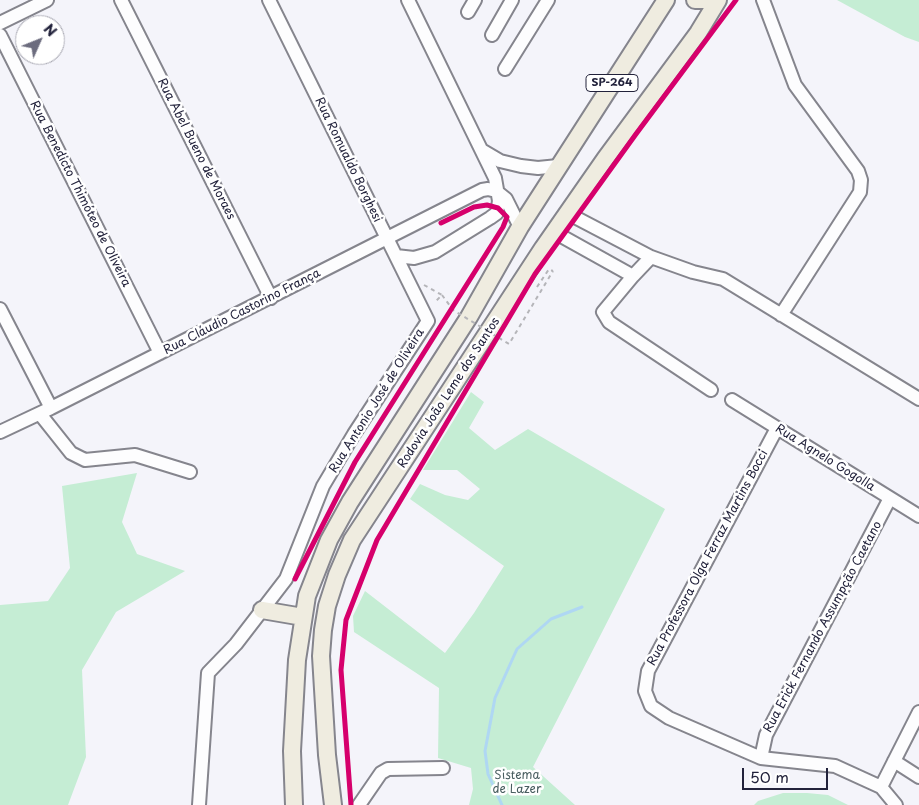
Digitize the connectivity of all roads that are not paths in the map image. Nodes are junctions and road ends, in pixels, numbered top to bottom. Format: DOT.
graph roads {
  1 [pos="47,0"];
  2 [pos="121,0"];
  3 [pos="269,0"];
  4 [pos="408,0"];
  5 [pos="476,0"];
  6 [pos="512,0"];
  7 [pos="548,0"];
  8 [pos="666,0"];
  9 [pos="695,0"];
  10 [pos="707,0"];
  11 [pos="718,0"];
  12 [pos="763,0"];
  13 [pos="468,12"];
  14 [pos="0,23"];
  15 [pos="0,35"];
  16 [pos="492,35"];
  17 [pos="505,69"];
  18 [pos="483,151"];
  19 [pos="558,166"];
  20 [pos="495,178"];
  21 [pos="482,190"];
  22 [pos="502,196"];
  23 [pos="567,213"];
  24 [pos="520,227"];
  25 [pos="554,232"];
  26 [pos="388,239"];
  27 [pos="396,256"];
  28 [pos="651,257"];
  29 [pos="633,276"];
  30 [pos="271,298"];
  31 [pos="0,309"];
  32 [pos="781,315"];
  33 [pos="428,321"];
  34 [pos="160,353"];
  35 [pos="711,390"];
  36 [pos="919,399"];
  37 [pos="732,400"];
  38 [pos="45,411"];
  39 [pos="777,428"];
  40 [pos="0,432"];
  41 [pos="190,472"];
  42 [pos="890,498"];
  43 [pos="919,516"];
  44 [pos="262,610"];
  45 [pos="303,617"];
  46 [pos="919,712"];
  47 [pos="761,758"];
  48 [pos="894,761"];
  49 [pos="443,768"];
  50 [pos="919,777"];
  51 [pos="881,787"];
  52 [pos="199,805"];
  53 [pos="294,805"];
  54 [pos="333,805"];
  55 [pos="359,805"];
  56 [pos="896,805"];
  1 -- 14 [label="street"];
  2 -- 30 [label="street, Rua Abel Bueno de Moraes"];
  3 -- 26 [label="street, Rua Romualdo Borghesi"];
  4 -- 18 [label="street"];
  5 -- 13 [label="street"];
  6 -- 16 [label="street"];
  7 -- 17 [label="street"];
  8 -- 19 [label="main road, Rodovia João Leme dos Santos / SP-264"];
  9 -- 10 [label="main road"];
  11 -- 23 [label="main road, Rodovia João Leme dos Santos / SP-264"];
  12 -- 32 [label="street"];
  15 -- 34 [label="street, Rua Benedicto Thimóteo de Oliveira"];
  18 -- 19 [label="street"];
  18 -- 20 [label="street"];
  19 -- 24 [label="main road, Rodovia João Leme dos Santos / SP-264"];
  20 -- 21 [label="street, Rua Cláudio Castorino França"];
  20 -- 22 [label="street"];
  21 -- 22 [label="street"];
  21 -- 26 [label="street, Rua Cláudio Castorino França"];
  22 -- 24 [label="street"];
  22 -- 27 [label="street"];
  23 -- 25 [label="main road, Rodovia João Leme dos Santos / SP-264"];
  23 -- 28 [label="street"];
  24 -- 45 [label="main road, Rodovia João Leme dos Santos / SP-264"];
  25 -- 29 [label="street"];
  25 -- 54 [label="main road, Rodovia João Leme dos Santos / SP-264"];
  26 -- 27 [label="street, Rua Romualdo Borghesi"];
  26 -- 30 [label="street, Rua Cláudio Castorino França"];
  27 -- 33 [label="street, Rua Romualdo Borghesi"];
  28 -- 29 [label="street"];
  28 -- 32 [label="street"];
  29 -- 35 [label="street"];
  30 -- 34 [label="street, Rua Cláudio Castorino França"];
  31 -- 38 [label="street"];
  32 -- 36 [label="street"];
  33 -- 44 [label="street, Rua Antonio José de Oliveira"];
  34 -- 38 [label="street, Rua Cláudio Castorino França"];
  37 -- 39 [label="street, Rua Agnelo Gogolla"];
  38 -- 40 [label="street, Rua Cláudio Castorino França"];
  38 -- 41 [label="street"];
  39 -- 42 [label="street, Rua Agnelo Gogolla"];
  39 -- 47 [label="street, Rua Professora Olga Ferraz Martins Bocci"];
  42 -- 43 [label="street, Rua Agnelo Gogolla"];
  42 -- 47 [label="street, Rua Erick Fernando Assumpção Caetano"];
  44 -- 45 [label="main road"];
  44 -- 52 [label="street, Rua Antonio José de Oliveira"];
  45 -- 53 [label="main road, Rodovia João Leme dos Santos / SP-264"];
  46 -- 48 [label="street"];
  47 -- 51 [label="street"];
  48 -- 50 [label="street"];
  48 -- 51 [label="street"];
  49 -- 55 [label="street"];
  51 -- 56 [label="street"];
}
